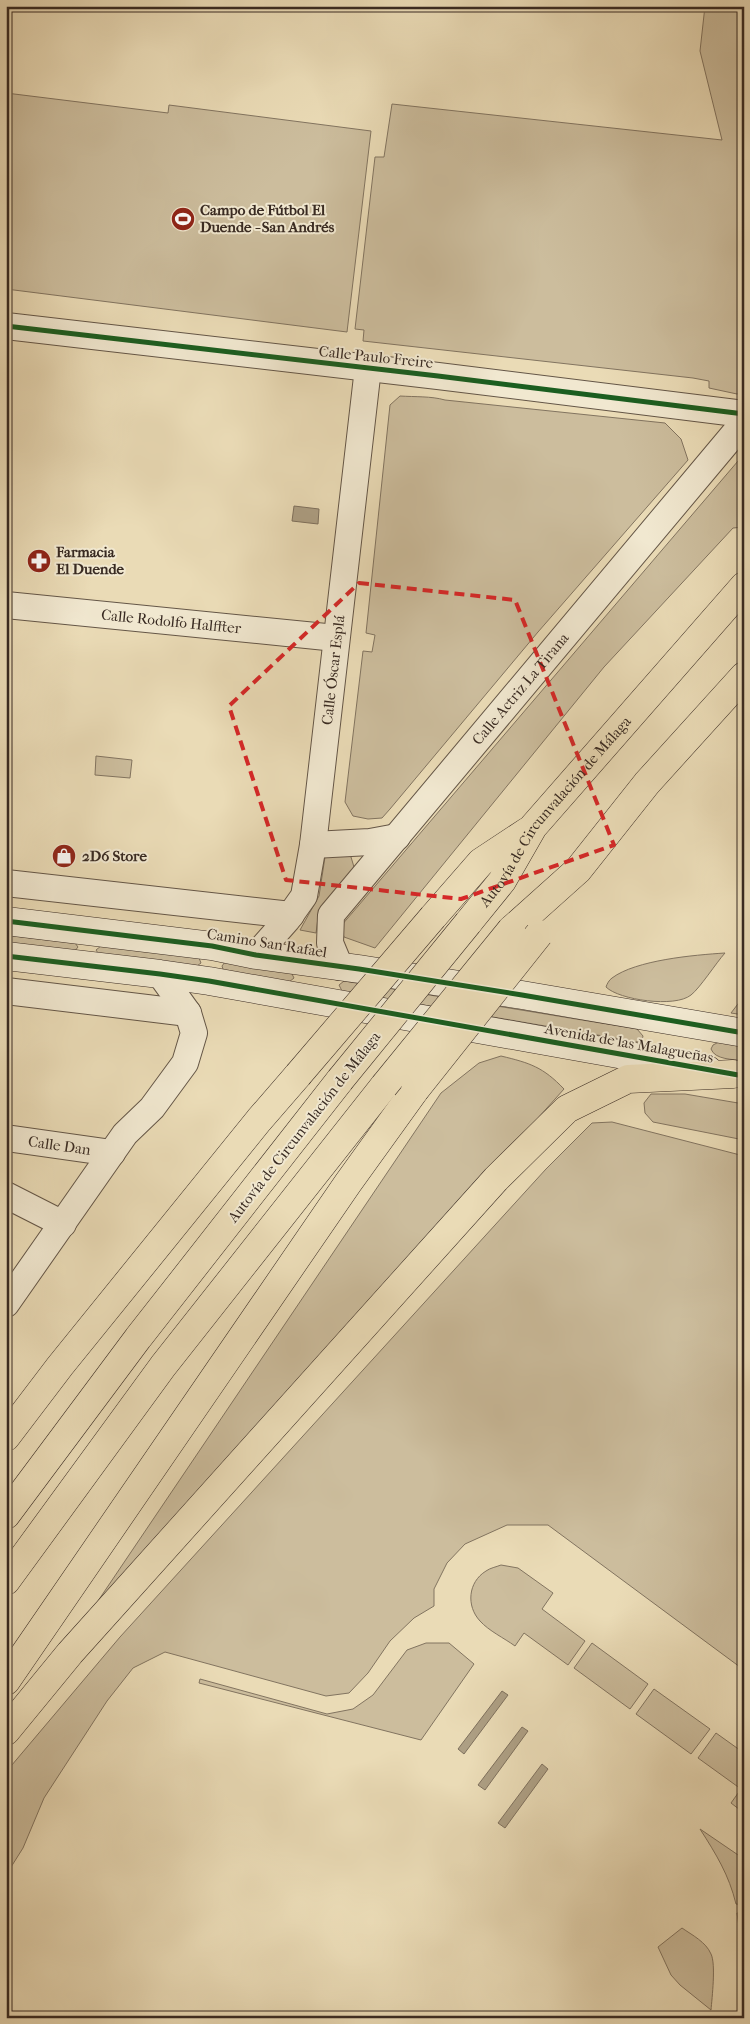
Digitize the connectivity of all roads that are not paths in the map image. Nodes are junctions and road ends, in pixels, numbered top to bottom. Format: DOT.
graph roads {
  1 [pos="6,326"];
  2 [pos="368,368"];
  3 [pos="744,414"];
  4 [pos="744,422"];
  5 [pos="744,586"];
  6 [pos="6,605"];
  7 [pos="336,638"];
  8 [pos="744,676"];
  9 [pos="533,828"];
  10 [pos="397,837"];
  11 [pos="350,842"];
  12 [pos="313,845"];
  13 [pos="578,870"];
  14 [pos="360,880"];
  15 [pos="6,883"];
  16 [pos="291,915"];
  17 [pos="6,920"];
  18 [pos="256,955"];
  19 [pos="6,956"];
  20 [pos="340,966"];
  21 [pos="160,974"];
  22 [pos="6,991"];
  23 [pos="522,995"];
  24 [pos="188,1013"];
  25 [pos="744,1032"];
  26 [pos="738,1075"];
  27 [pos="6,1138"];
  28 [pos="112,1153"];
  29 [pos="6,1194"];
  30 [pos="64,1224"];
  31 [pos="6,1304"];
  32 [pos="6,1437"];
  33 [pos="6,1515"];
  34 [pos="6,1581"];
  35 [pos="6,1681"];
  36 [pos="6,1731"];
  1 -- 2 [label="street, Calle Paulo Freire"];
  2 -- 3 [label="street, Calle Paulo Freire"];
  2 -- 7 [label="street, Calle Óscar Esplá"];
  4 -- 10 [label="street, Calle Actriz La Tirana"];
  5 -- 9 [label="highway, Autovía de Circunvalación de Málaga"];
  6 -- 7 [label="street, Calle Rodolfo Halffter"];
  7 -- 12 [label="street, Calle Óscar Esplá"];
  8 -- 13 [label="highway"];
  9 -- 32 [label="highway, bridge"];
  9 -- 33 [label="highway, Autovía de Circunvalación de Málaga, bridge"];
  10 -- 11 [label="street"];
  10 -- 14 [label="street, Calle Actriz La Tirana"];
  11 -- 12 [label="street"];
  11 -- 14 [label="street"];
  12 -- 16 [label="street, Calle Óscar Esplá"];
  13 -- 34 [label="highway, bridge"];
  13 -- 35 [label="highway, bridge"];
  14 -- 20 [label="street, Calle Actriz La Tirana"];
  15 -- 16 [label="street, Camino San Rafael"];
  16 -- 18 [label="street, Calle Óscar Esplá"];
  17 -- 18 [label="main road, Camino San Rafael"];
  18 -- 20 [label="main road, Camino San Rafael"];
  19 -- 21 [label="main road"];
  20 -- 23 [label="main road, Camino San Rafael"];
  21 -- 24 [label="street"];
  21 -- 26 [label="main road, Avenida de las Malagueñas"];
  22 -- 24 [label="street"];
  23 -- 25 [label="main road, Avenida de las Malagueñas"];
  24 -- 28 [label="street"];
  26 -- 36 [label="highway"];
  27 -- 28 [label="street, Calle Dan"];
  28 -- 30 [label="street"];
  29 -- 30 [label="street"];
  30 -- 31 [label="street"];
}
